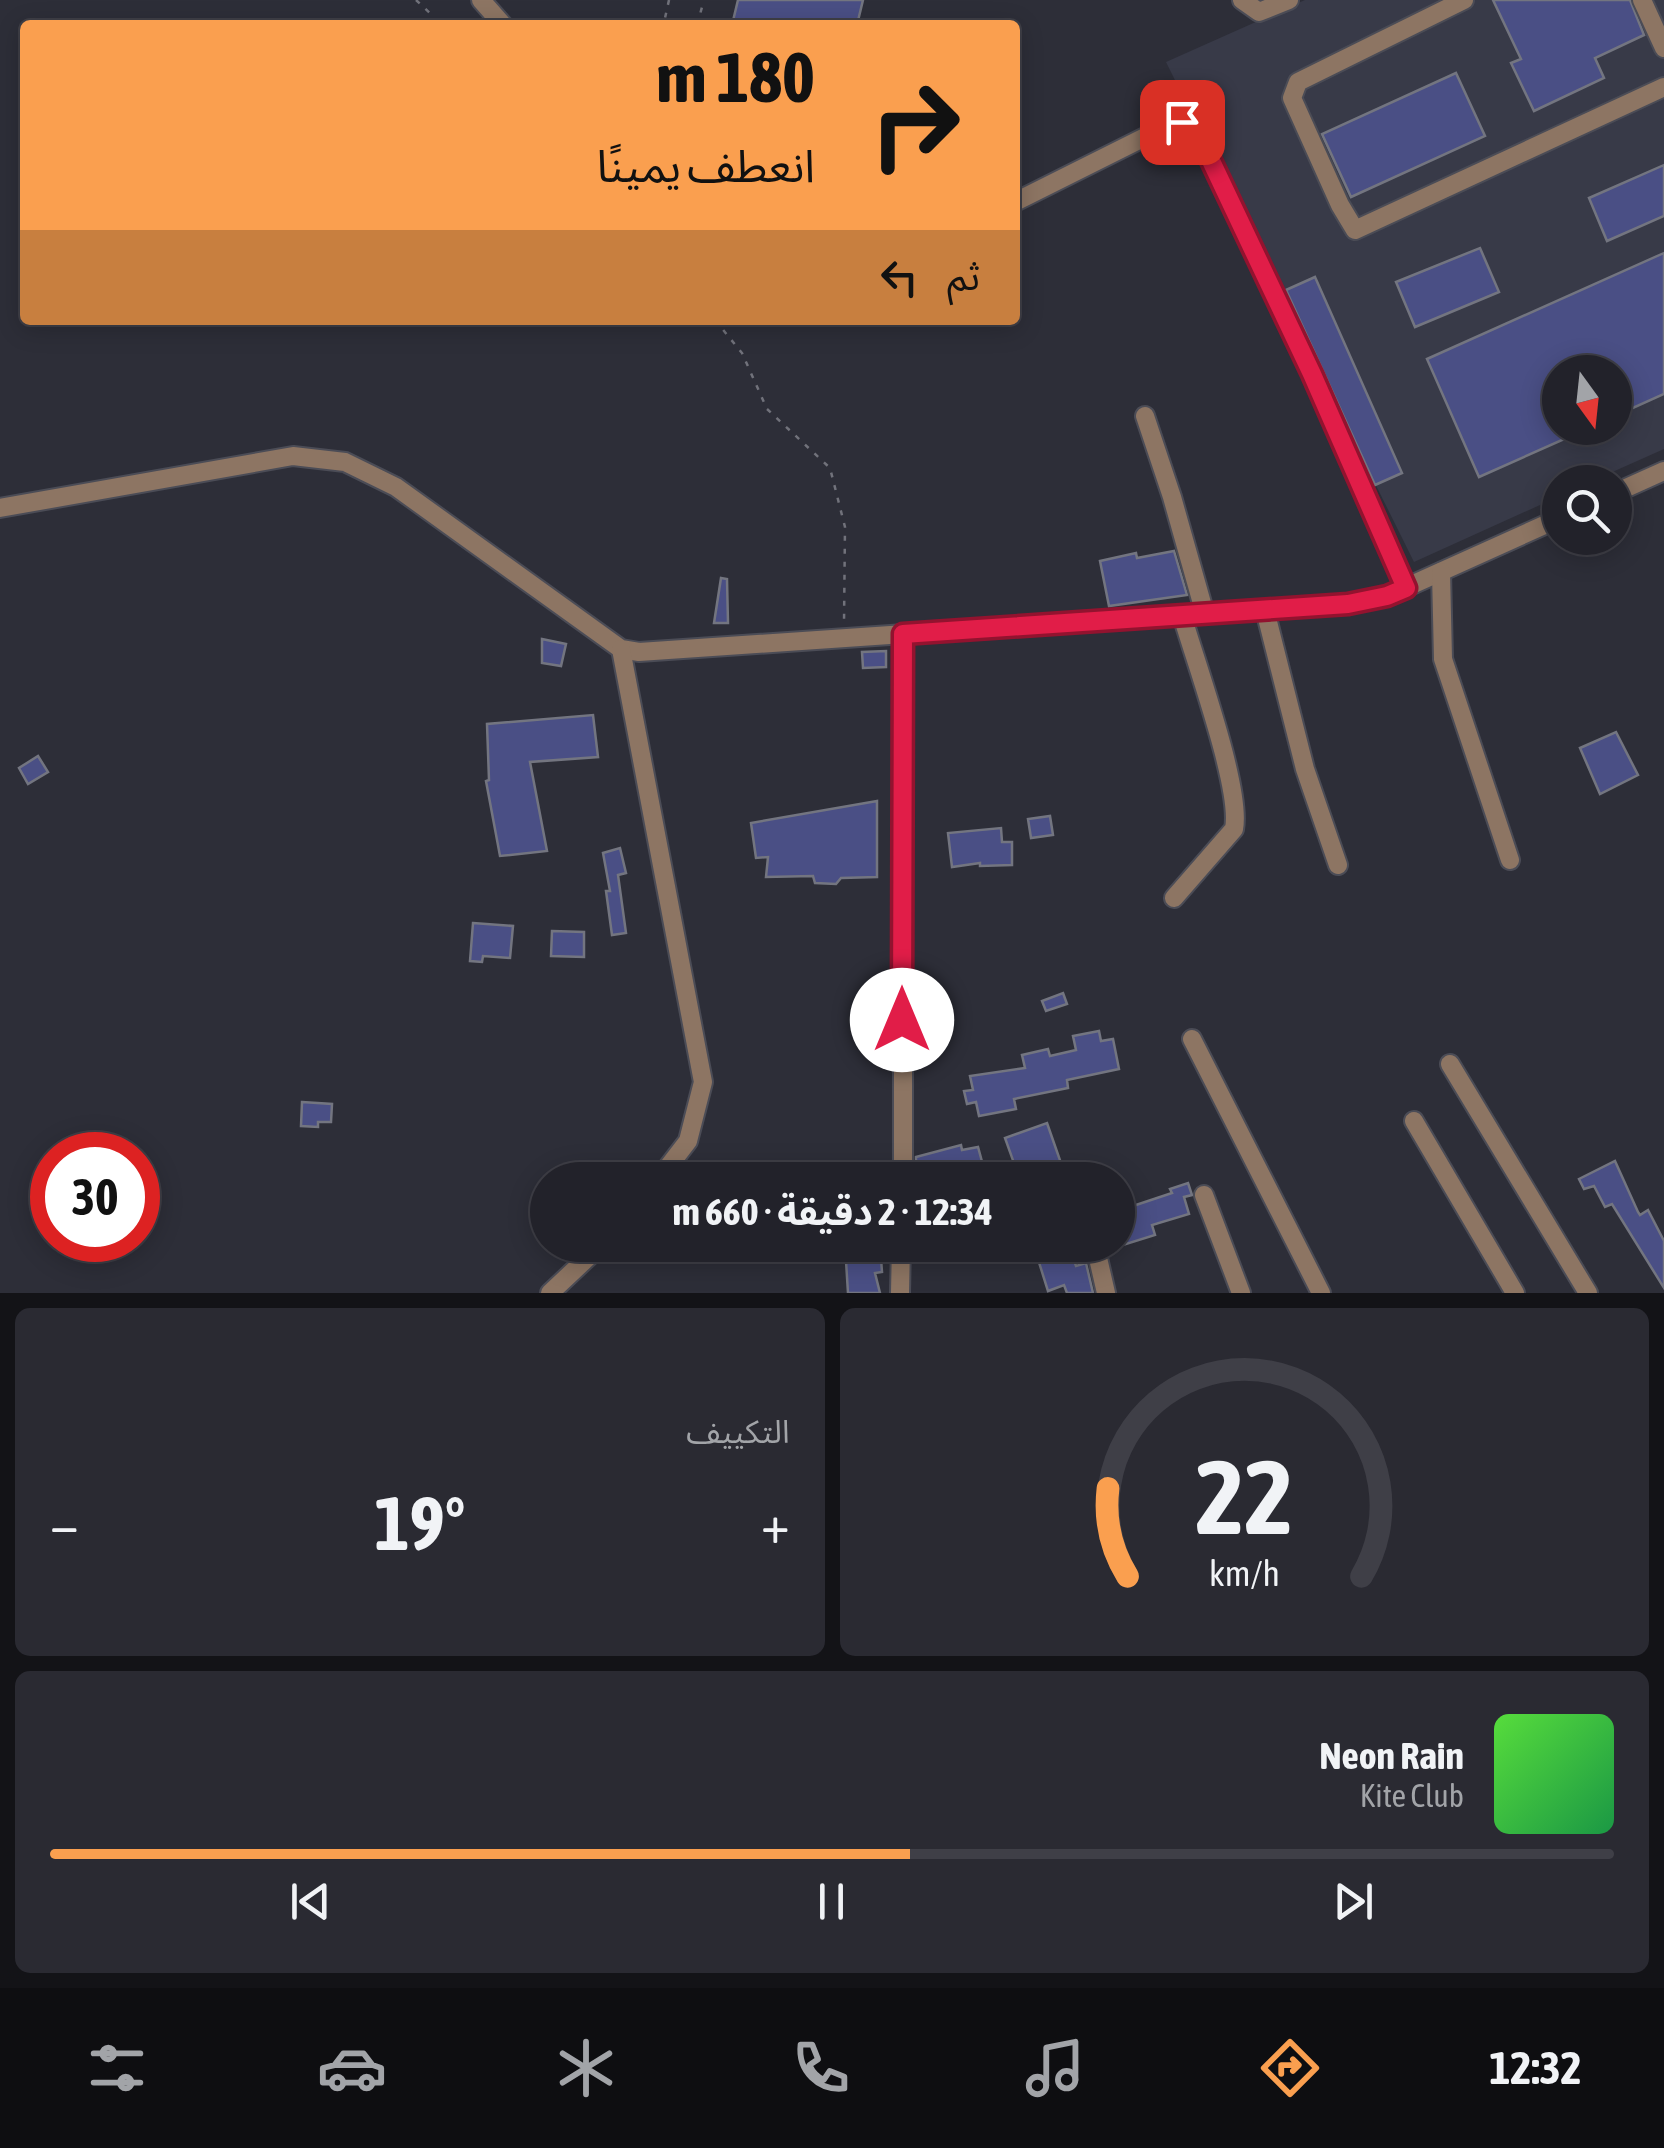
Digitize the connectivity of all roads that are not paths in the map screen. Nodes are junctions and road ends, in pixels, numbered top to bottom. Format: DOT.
graph roads {
  1 [pos="480,0"];
  2 [pos="1242,0"];
  3 [pos="1288,0"];
  4 [pos="1464,0"];
  5 [pos="1642,0"];
  6 [pos="499,20"];
  7 [pos="1664,48"];
  8 [pos="1664,87"];
  9 [pos="1020,200"];
  10 [pos="1145,416"];
  11 [pos="1664,471"];
  12 [pos="1632,485"];
  13 [pos="0,508"];
  14 [pos="1542,526"];
  15 [pos="1441,572"];
  16 [pos="1406,588"];
  17 [pos="1264,610"];
  18 [pos="1204,614"];
  19 [pos="1182,615"];
  20 [pos="903,634"];
  21 [pos="621,650"];
  22 [pos="1510,860"];
  23 [pos="1338,865"];
  24 [pos="1174,898"];
  25 [pos="1192,1039"];
  26 [pos="1450,1064"];
  27 [pos="1414,1121"];
  28 [pos="672,1162"];
  29 [pos="903,1162"];
  30 [pos="1204,1196"];
  31 [pos="583,1262"];
  32 [pos="901,1262"];
  33 [pos="1099,1262"];
  34 [pos="550,1293"];
  35 [pos="900,1293"];
  36 [pos="1106,1293"];
  37 [pos="1241,1293"];
  38 [pos="1321,1293"];
  39 [pos="1515,1293"];
  40 [pos="1588,1293"];
  1 -- 6 [label="street"];
  2 -- 3 [label="street"];
  4 -- 8 [label="street"];
  5 -- 7 [label="street"];
  9 -- 16 [label="street"];
  10 -- 18 [label="street"];
  11 -- 12 [label="street"];
  13 -- 21 [label="street"];
  14 -- 15 [label="street"];
  15 -- 16 [label="street"];
  15 -- 22 [label="street"];
  16 -- 17 [label="street"];
  17 -- 18 [label="street"];
  17 -- 23 [label="street"];
  18 -- 19 [label="street"];
  19 -- 20 [label="street"];
  19 -- 24 [label="street"];
  20 -- 21 [label="street"];
  20 -- 29 [label="street"];
  21 -- 28 [label="street"];
  25 -- 38 [label="street"];
  26 -- 40 [label="street"];
  27 -- 39 [label="street"];
  30 -- 37 [label="street"];
  31 -- 34 [label="street"];
  32 -- 35 [label="street"];
  33 -- 36 [label="street"];
}
